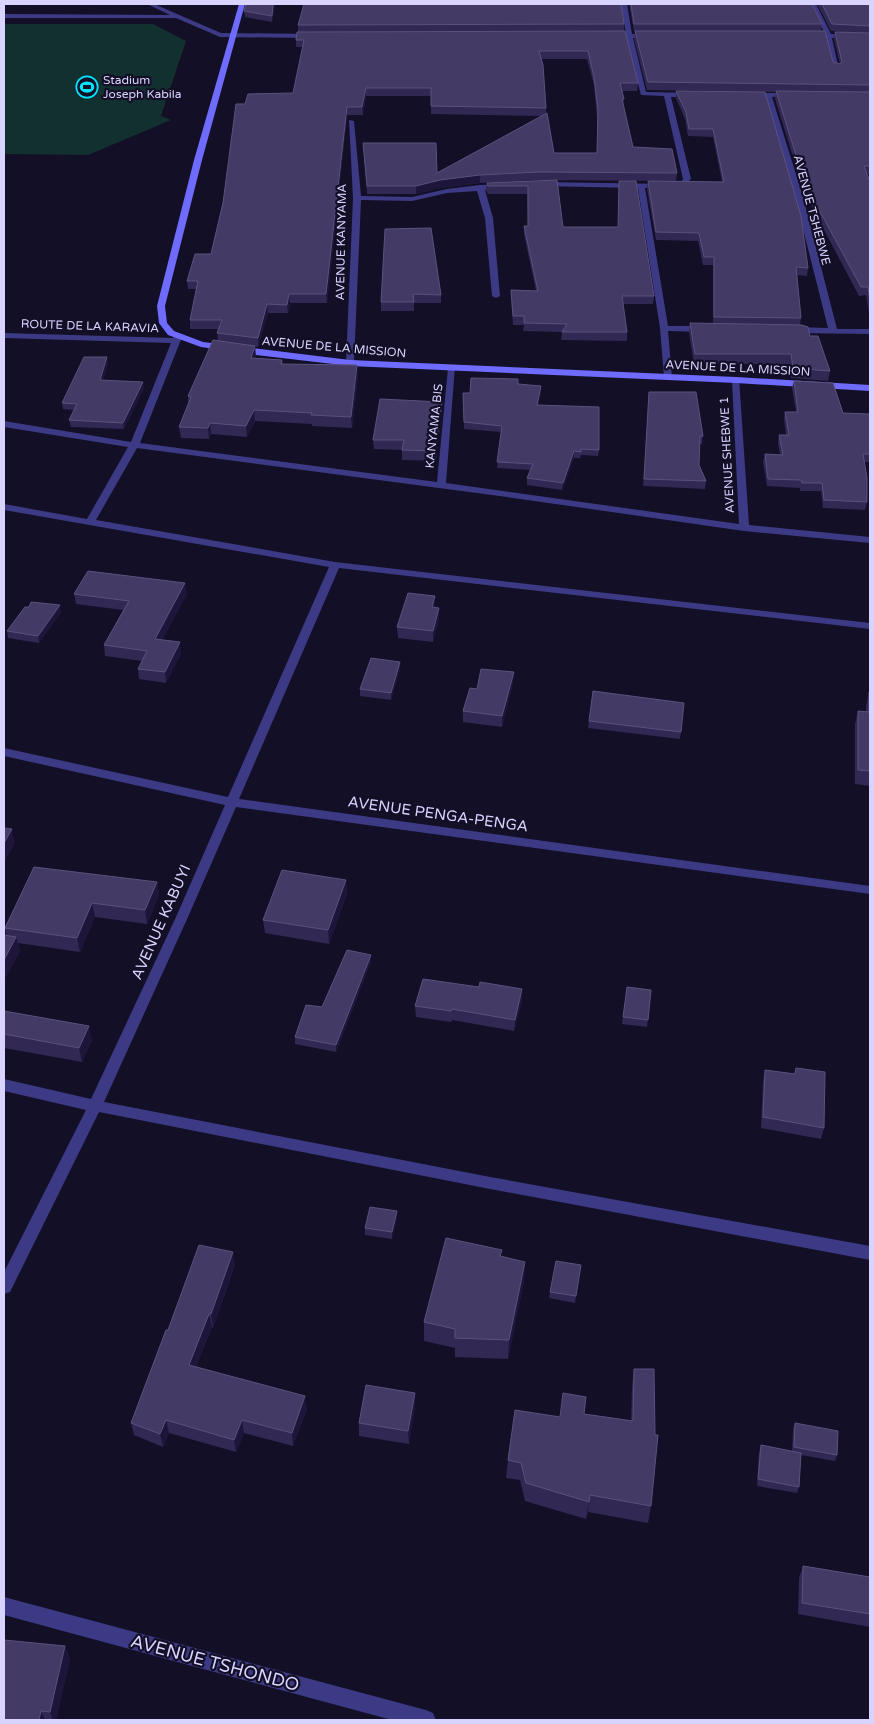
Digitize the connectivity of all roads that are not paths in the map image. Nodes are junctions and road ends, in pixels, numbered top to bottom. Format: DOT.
graph roads {
  1 [pos="150,4"];
  2 [pos="242,4"];
  3 [pos="624,4"];
  4 [pos="814,4"];
  5 [pos="4,16"];
  6 [pos="178,17"];
  7 [pos="232,36"];
  8 [pos="318,36"];
  9 [pos="600,36"];
  10 [pos="629,36"];
  11 [pos="659,36"];
  12 [pos="798,36"];
  13 [pos="828,36"];
  14 [pos="870,37"];
  15 [pos="837,69"];
  16 [pos="666,95"];
  17 [pos="703,95"];
  18 [pos="740,95"];
  19 [pos="768,95"];
  20 [pos="798,96"];
  21 [pos="351,121"];
  22 [pos="529,184"];
  23 [pos="510,185"];
  24 [pos="641,186"];
  25 [pos="480,187"];
  26 [pos="357,198"];
  27 [pos="496,296"];
  28 [pos="664,328"];
  29 [pos="714,329"];
  30 [pos="784,330"];
  31 [pos="834,331"];
  32 [pos="870,332"];
  33 [pos="4,335"];
  34 [pos="177,339"];
  35 [pos="350,363"];
  36 [pos="452,368"];
  37 [pos="668,377"];
  38 [pos="736,380"];
  39 [pos="870,388"];
  40 [pos="4,424"];
  41 [pos="134,445"];
  42 [pos="440,486"];
  43 [pos="4,507"];
  44 [pos="91,521"];
  45 [pos="744,528"];
  46 [pos="870,540"];
  47 [pos="334,565"];
  48 [pos="870,626"];
  49 [pos="4,752"];
  50 [pos="230,802"];
  51 [pos="870,890"];
  52 [pos="4,1084"];
  53 [pos="95,1106"];
  54 [pos="870,1253"];
  55 [pos="4,1287"];
  56 [pos="4,1606"];
  57 [pos="426,1720"];
  1 -- 6 [label="street"];
  2 -- 7 [label="street"];
  3 -- 10 [label="street"];
  4 -- 13 [label="street"];
  5 -- 6 [label="street"];
  6 -- 7 [label="street"];
  7 -- 8 [label="street"];
  7 -- 34 [label="street"];
  9 -- 10 [label="street"];
  10 -- 11 [label="street"];
  10 -- 16 [label="street"];
  12 -- 13 [label="street"];
  13 -- 14 [label="street"];
  13 -- 15 [label="street"];
  16 -- 17 [label="street"];
  16 -- 24 [label="street"];
  18 -- 19 [label="street"];
  19 -- 20 [label="street"];
  19 -- 31 [label="street, AVENUE TSHEBWE"];
  21 -- 26 [label="street, AVENUE KANYAMA"];
  22 -- 24 [label="street"];
  23 -- 25 [label="street"];
  24 -- 28 [label="street"];
  25 -- 26 [label="street"];
  25 -- 27 [label="street"];
  26 -- 35 [label="street, AVENUE KANYAMA"];
  28 -- 29 [label="street"];
  28 -- 37 [label="street"];
  30 -- 31 [label="street"];
  31 -- 32 [label="street"];
  33 -- 34 [label="street, ROUTE DE LA KARAVIA"];
  34 -- 35 [label="street, AVENUE DE LA MISSION"];
  34 -- 41 [label="street"];
  35 -- 36 [label="street, AVENUE DE LA MISSION"];
  36 -- 37 [label="street, AVENUE DE LA MISSION"];
  36 -- 42 [label="street, KANYAMA BIS"];
  37 -- 38 [label="street, AVENUE DE LA MISSION"];
  38 -- 39 [label="street, AVENUE DE LA MISSION"];
  38 -- 45 [label="street, AVENUE SHEBWE 1"];
  40 -- 41 [label="street"];
  41 -- 42 [label="street"];
  41 -- 44 [label="street"];
  42 -- 45 [label="street"];
  43 -- 44 [label="street"];
  44 -- 47 [label="street"];
  45 -- 46 [label="street"];
  47 -- 48 [label="street"];
  47 -- 50 [label="street, AVENUE KABUYI"];
  49 -- 50 [label="street, AVENUE PENGA-PENGA"];
  50 -- 51 [label="street, AVENUE PENGA-PENGA"];
  50 -- 53 [label="street, AVENUE KABUYI"];
  52 -- 53 [label="street"];
  53 -- 54 [label="street"];
  53 -- 55 [label="street, AVENUE KABUYI"];
  56 -- 57 [label="street, AVENUE TSHONDO"];
}
